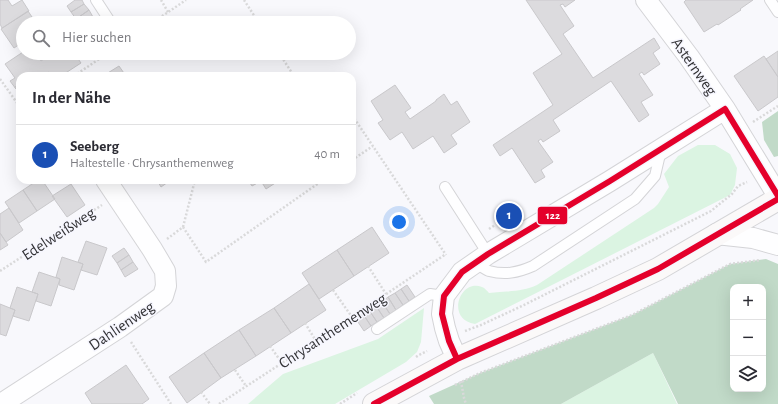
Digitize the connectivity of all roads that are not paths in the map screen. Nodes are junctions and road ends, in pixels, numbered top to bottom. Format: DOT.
graph roads {
  1 [pos="96,0"];
  2 [pos="646,0"];
  3 [pos="770,0"];
  4 [pos="778,12"];
  5 [pos="106,16"];
  6 [pos="725,109"];
  7 [pos="661,148"];
  8 [pos="445,187"];
  9 [pos="111,188"];
  10 [pos="778,196"];
  11 [pos="778,199"];
  12 [pos="716,234"];
  13 [pos="772,252"];
  14 [pos="475,263"];
  15 [pos="444,296"];
  16 [pos="378,329"];
  17 [pos="453,353"];
  18 [pos="2,398"];
  19 [pos="366,399"];
  1 -- 5 [label="lane"];
  2 -- 6 [label="street, Asternweg"];
  3 -- 4 [label="lane"];
  6 -- 7 [label="street"];
  6 -- 10 [label="street, Asternweg"];
  7 -- 14 [label="street"];
  7 -- 14 [label="lane"];
  8 -- 14 [label="lane"];
  9 -- 18 [label="street, Dahlienweg"];
  11 -- 12 [label="main road"];
  12 -- 13 [label="street"];
  12 -- 17 [label="main road"];
  14 -- 15 [label="street"];
  15 -- 16 [label="lane"];
  15 -- 17 [label="street"];
  17 -- 19 [label="main road"];
}
